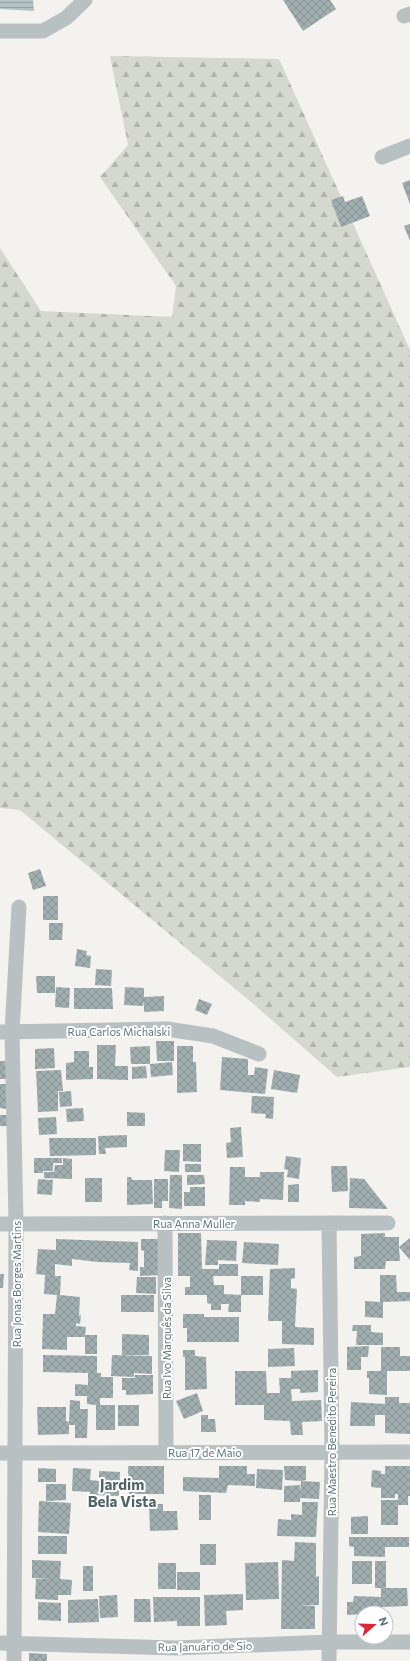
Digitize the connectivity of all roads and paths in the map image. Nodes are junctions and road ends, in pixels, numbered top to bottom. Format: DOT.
graph roads {
  1 [pos="85,0"];
  2 [pos="0,31"];
  3 [pos="410,146"];
  4 [pos="382,157"];
  5 [pos="19,907"];
  6 [pos="6,1032"];
  7 [pos="259,1054"];
  8 [pos="16,1223"];
  9 [pos="165,1223"];
  10 [pos="328,1223"];
  11 [pos="388,1223"];
  12 [pos="0,1224"];
  13 [pos="332,1452"];
  14 [pos="410,1452"];
  15 [pos="0,1453"];
  16 [pos="15,1453"];
  17 [pos="166,1453"];
  18 [pos="329,1642"];
  19 [pos="410,1642"];
  20 [pos="7,1643"];
  21 [pos="176,1654"];
  22 [pos="14,1661"];
  23 [pos="329,1661"];
  1 -- 2 [label="street"];
  3 -- 4 [label="street"];
  5 -- 6 [label="street, Rua Jonas Borges Martins"];
  6 -- 7 [label="street, Rua Carlos Michalski"];
  6 -- 8 [label="street, Rua Jonas Borges Martins"];
  8 -- 9 [label="street, Rua Anna Muller"];
  8 -- 12 [label="street, Rua Anna Muller"];
  8 -- 16 [label="street, Rua Jonas Borges Martins"];
  9 -- 10 [label="street, Rua Anna Muller"];
  9 -- 17 [label="street, Rua Ivo Marquês da Silva"];
  10 -- 11 [label="street, Rua Anna Muller"];
  10 -- 13 [label="street, Rua Maestro Benedito Pereira"];
  13 -- 14 [label="street, Rua 17 de Maio"];
  13 -- 17 [label="street, Rua 17 de Maio"];
  13 -- 18 [label="street, Rua Maestro Benedito Pereira"];
  15 -- 16 [label="street, Rua 17 de Maio"];
  16 -- 17 [label="street, Rua 17 de Maio"];
  16 -- 20 [label="street, Rua Jonas Borges Martins"];
  18 -- 19 [label="street, Rua Januário de Sio"];
  18 -- 21 [label="street, Rua Januário de Sio"];
  18 -- 23 [label="street, Rua Maestro Benedito Pereira"];
  20 -- 21 [label="street, Rua Januário de Sio"];
  20 -- 22 [label="street, Rua Jonas Borges Martins"];
}
